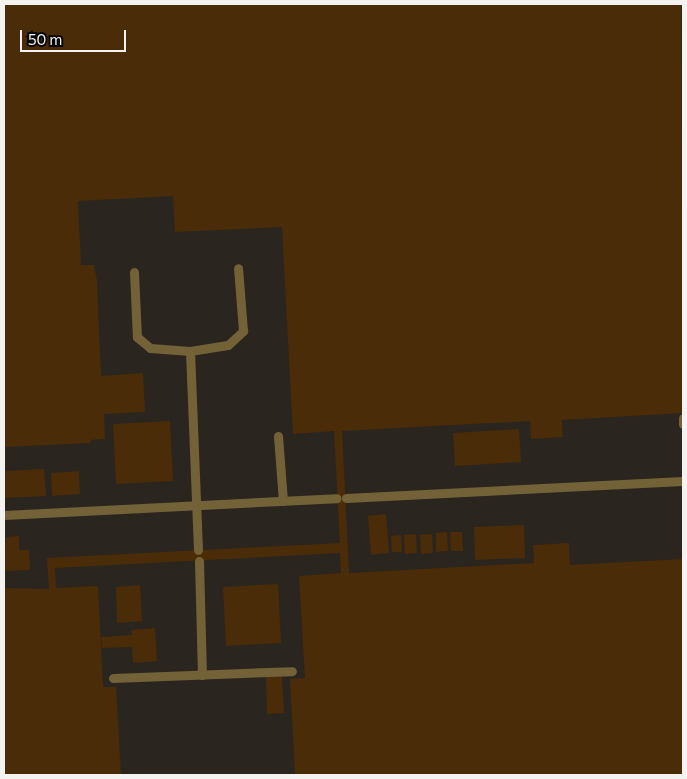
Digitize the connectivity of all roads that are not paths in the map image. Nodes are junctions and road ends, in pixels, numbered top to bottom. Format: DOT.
graph roads {
  1 [pos="238,268"];
  2 [pos="134,272"];
  3 [pos="190,351"];
  4 [pos="683,418"];
  5 [pos="683,424"];
  6 [pos="278,436"];
  7 [pos="683,481"];
  8 [pos="283,501"];
  9 [pos="197,506"];
  10 [pos="4,515"];
  11 [pos="198,550"];
  12 [pos="199,561"];
  13 [pos="292,671"];
  14 [pos="202,675"];
  15 [pos="113,678"];
  1 -- 3 [label="lane"];
  2 -- 3 [label="lane"];
  3 -- 9 [label="lane"];
  4 -- 5 [label="lane"];
  6 -- 8 [label="lane"];
  7 -- 8 [label="lane"];
  8 -- 9 [label="lane"];
  9 -- 10 [label="lane"];
  9 -- 11 [label="lane"];
  12 -- 14 [label="lane"];
  13 -- 14 [label="lane"];
  14 -- 15 [label="lane"];
}
